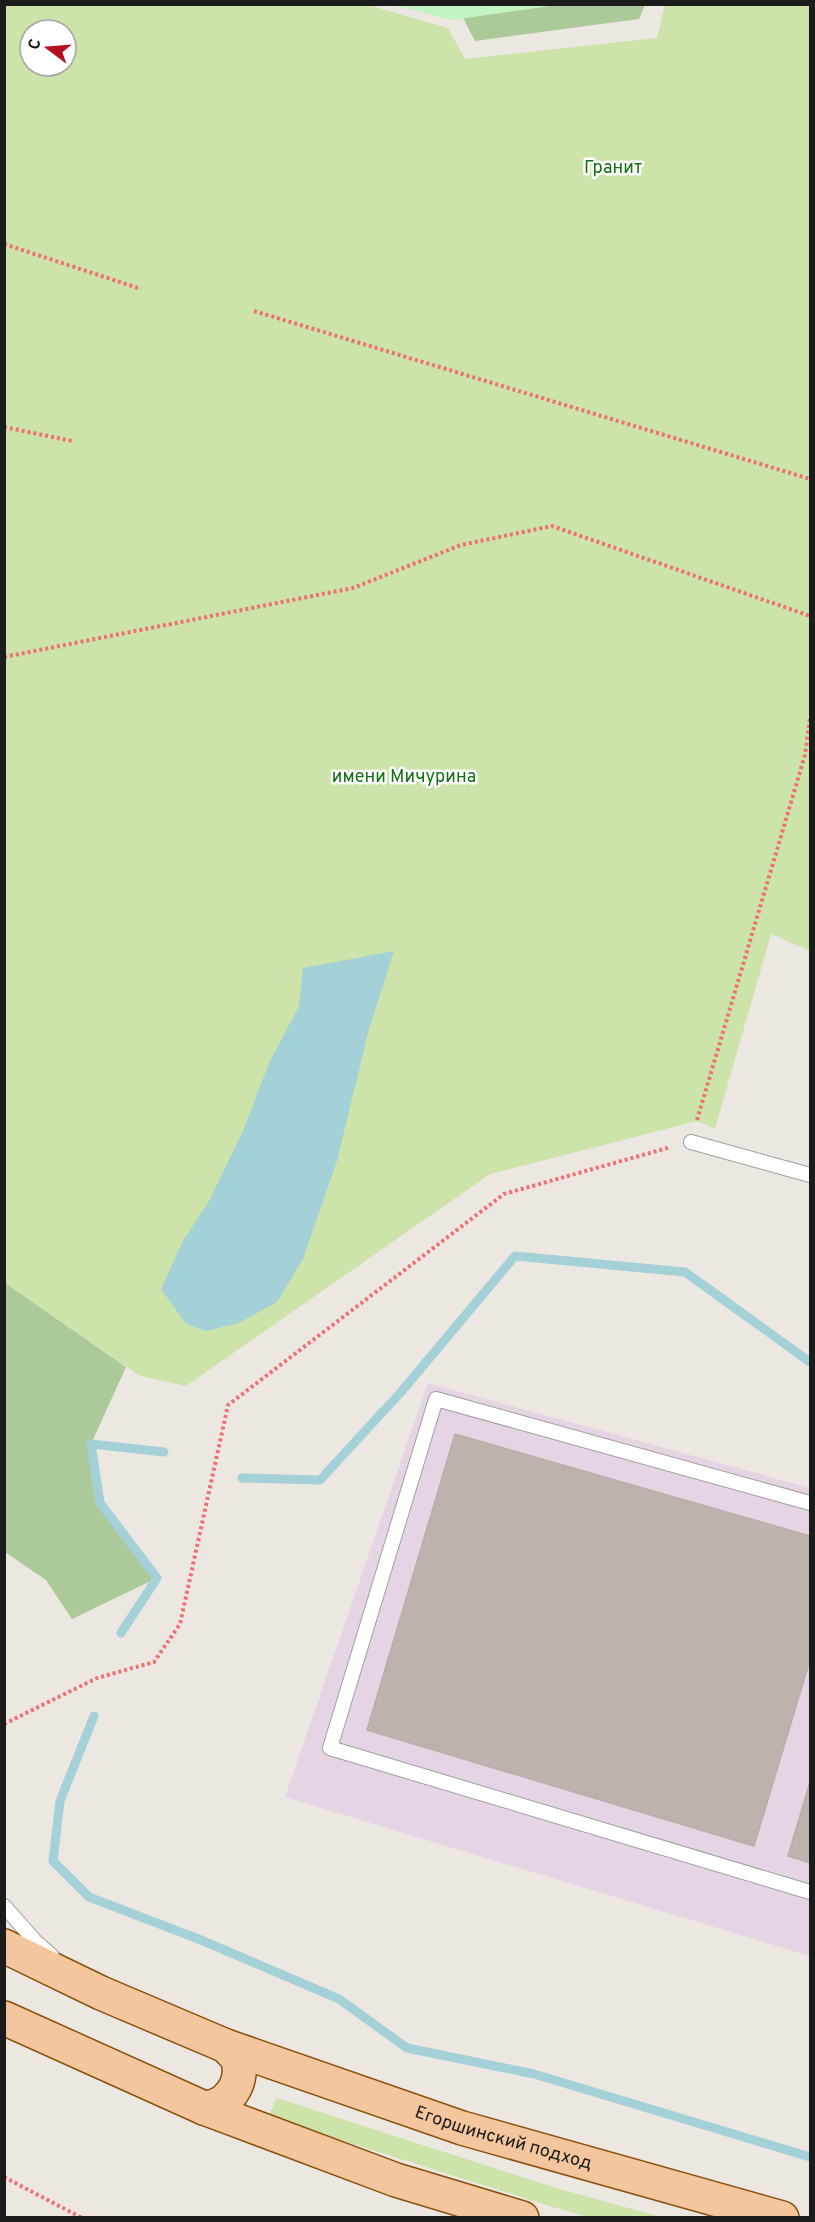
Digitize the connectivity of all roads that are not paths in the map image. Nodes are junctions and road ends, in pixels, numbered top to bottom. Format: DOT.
graph roads {
  1 [pos="691,1142"];
  2 [pos="810,1175"];
  3 [pos="810,1503"];
  4 [pos="810,1892"];
  5 [pos="4,1906"];
  6 [pos="4,1946"];
  7 [pos="101,1994"];
  8 [pos="4,2018"];
  9 [pos="226,2046"];
  10 [pos="204,2108"];
  11 [pos="522,2217"];
  12 [pos="782,2217"];
  1 -- 2 [label="lane"];
  3 -- 4 [label="lane"];
  5 -- 7 [label="lane"];
  6 -- 7 [label="main road, Егоршинский подход"];
  7 -- 9 [label="main road, Егоршинский подход"];
  8 -- 10 [label="main road"];
  9 -- 10 [label="main road"];
  9 -- 12 [label="main road, Егоршинский подход"];
  10 -- 11 [label="main road"];
}
